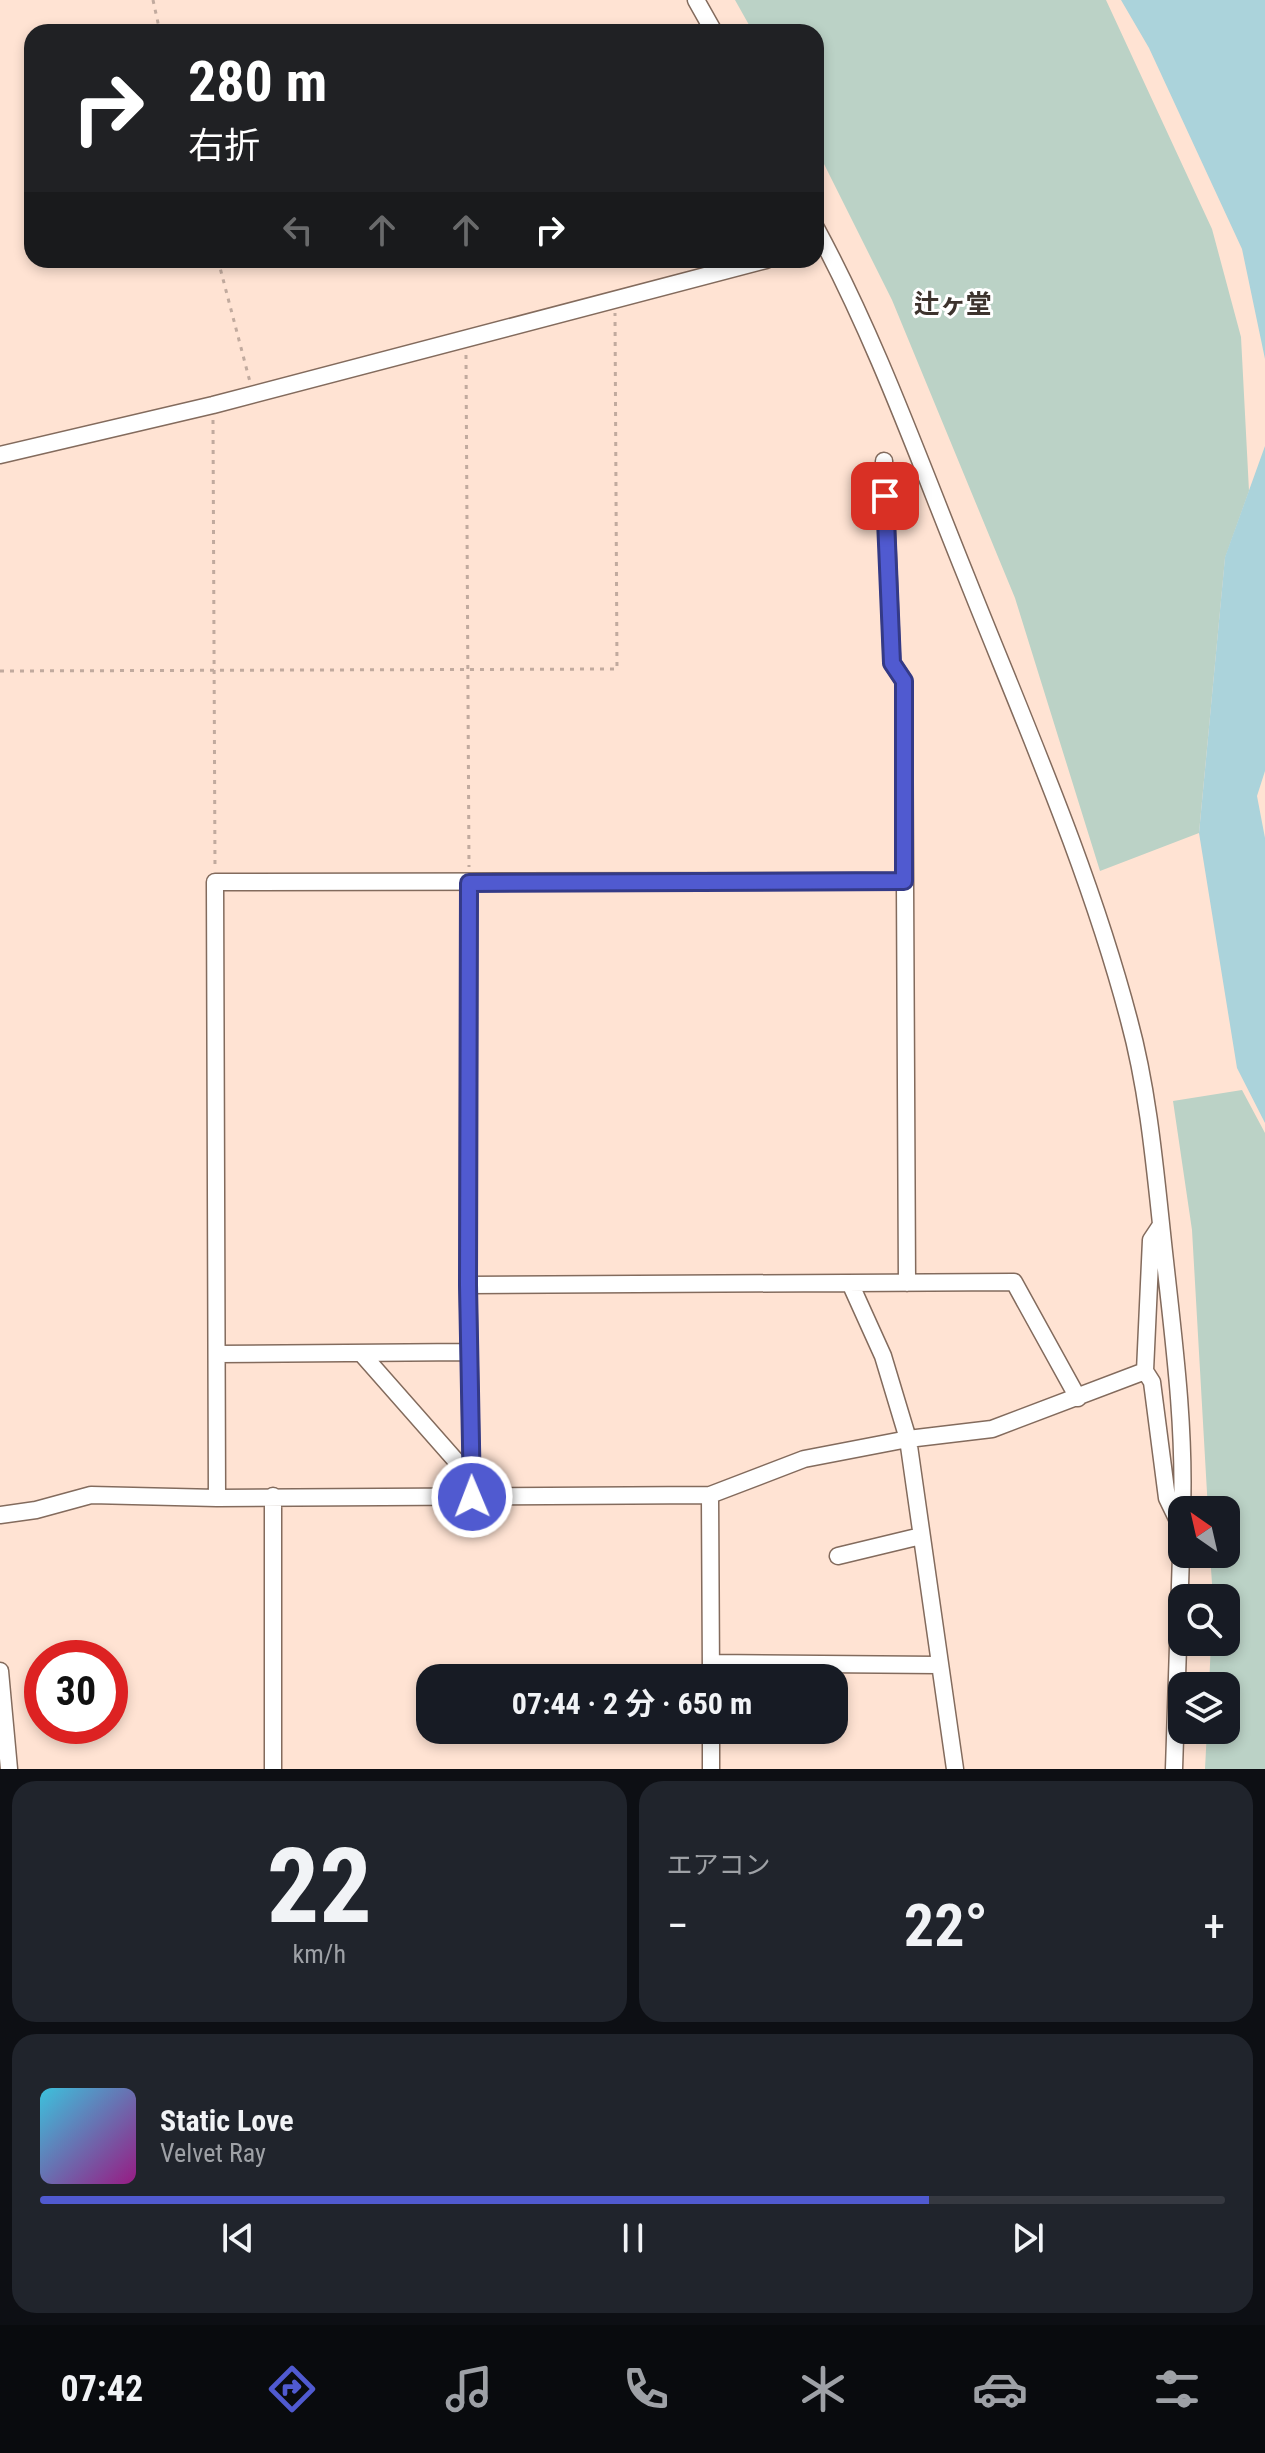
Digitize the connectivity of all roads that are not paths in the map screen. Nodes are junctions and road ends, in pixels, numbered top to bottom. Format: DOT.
graph roads {
  1 [pos="696,0"];
  2 [pos="710,24"];
  3 [pos="824,253"];
  4 [pos="737,268"];
  5 [pos="0,455"];
  6 [pos="884,461"];
  7 [pos="904,881"];
  8 [pos="469,883"];
  9 [pos="1161,1225"];
  10 [pos="850,1283"];
  11 [pos="907,1283"];
  12 [pos="468,1285"];
  13 [pos="469,1352"];
  14 [pos="361,1353"];
  15 [pos="217,1354"];
  16 [pos="1145,1371"];
  17 [pos="1078,1398"];
  18 [pos="908,1439"];
  19 [pos="472,1479"];
  20 [pos="710,1495"];
  21 [pos="273,1496"];
  22 [pos="1181,1496"];
  23 [pos="472,1497"];
  24 [pos="217,1498"];
  25 [pos="1168,1500"];
  26 [pos="0,1515"];
  27 [pos="921,1536"];
  28 [pos="838,1556"];
  29 [pos="1181,1568"];
  30 [pos="711,1664"];
  31 [pos="938,1665"];
  32 [pos="848,1667"];
  33 [pos="0,1671"];
  34 [pos="711,1744"];
  35 [pos="9,1769"];
  36 [pos="273,1769"];
  37 [pos="711,1769"];
  38 [pos="955,1769"];
  39 [pos="1174,1769"];
  1 -- 2 [label="street"];
  3 -- 9 [label="street"];
  4 -- 5 [label="street"];
  6 -- 7 [label="street"];
  7 -- 8 [label="street"];
  7 -- 11 [label="street"];
  8 -- 12 [label="street"];
  8 -- 15 [label="street"];
  9 -- 16 [label="street"];
  9 -- 22 [label="street"];
  10 -- 11 [label="street"];
  10 -- 12 [label="street"];
  10 -- 18 [label="street"];
  11 -- 17 [label="street"];
  12 -- 13 [label="street"];
  13 -- 14 [label="street"];
  13 -- 19 [label="street"];
  14 -- 15 [label="street"];
  14 -- 19 [label="street"];
  15 -- 24 [label="street"];
  16 -- 17 [label="street"];
  16 -- 25 [label="street"];
  17 -- 18 [label="street"];
  18 -- 20 [label="street"];
  18 -- 27 [label="street"];
  19 -- 23 [label="street"];
  20 -- 23 [label="street"];
  20 -- 30 [label="street"];
  21 -- 23 [label="street"];
  21 -- 24 [label="street"];
  21 -- 36 [label="street"];
  24 -- 26 [label="street"];
  27 -- 28 [label="street"];
  27 -- 31 [label="street"];
  29 -- 39 [label="street"];
  31 -- 32 [label="street"];
  31 -- 38 [label="street"];
  33 -- 35 [label="street"];
  34 -- 37 [label="street"];
}
